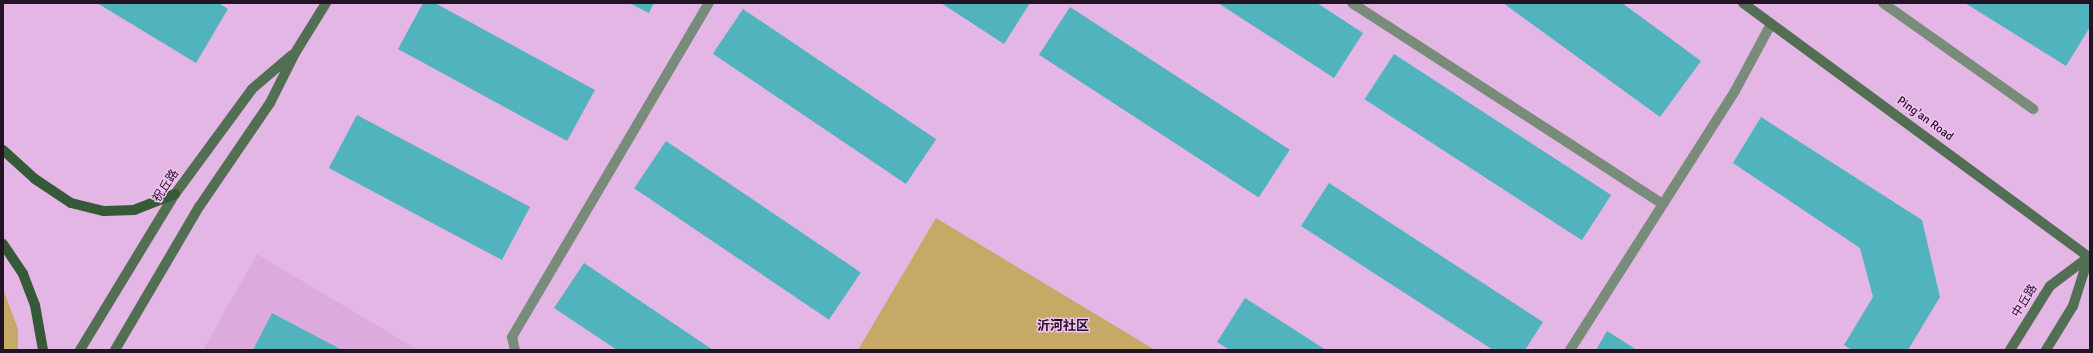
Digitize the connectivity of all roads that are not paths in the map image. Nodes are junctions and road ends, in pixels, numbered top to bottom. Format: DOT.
graph roads {
  1 [pos="326,3"];
  2 [pos="709,3"];
  3 [pos="1352,3"];
  4 [pos="1743,3"];
  5 [pos="1882,3"];
  6 [pos="1771,24"];
  7 [pos="295,53"];
  8 [pos="2033,109"];
  9 [pos="3,150"];
  10 [pos="175,194"];
  11 [pos="1663,204"];
  12 [pos="3,244"];
  13 [pos="2090,256"];
  14 [pos="43,350"];
  15 [pos="80,350"];
  16 [pos="115,350"];
  17 [pos="515,350"];
  18 [pos="1570,350"];
  19 [pos="2010,350"];
  20 [pos="2046,350"];
  1 -- 7 [label="street, 祝丘路"];
  2 -- 17 [label="street"];
  3 -- 11 [label="street"];
  4 -- 6 [label="street, Ping'an Road"];
  5 -- 8 [label="street"];
  6 -- 11 [label="street"];
  6 -- 13 [label="street, Ping'an Road"];
  7 -- 10 [label="street, 祝丘路"];
  7 -- 16 [label="street, 祝丘路"];
  9 -- 10 [label="main road"];
  10 -- 15 [label="street, 祝丘路"];
  11 -- 18 [label="street"];
  12 -- 14 [label="main road"];
  13 -- 19 [label="street, 中丘路"];
  13 -- 20 [label="street"];
}
